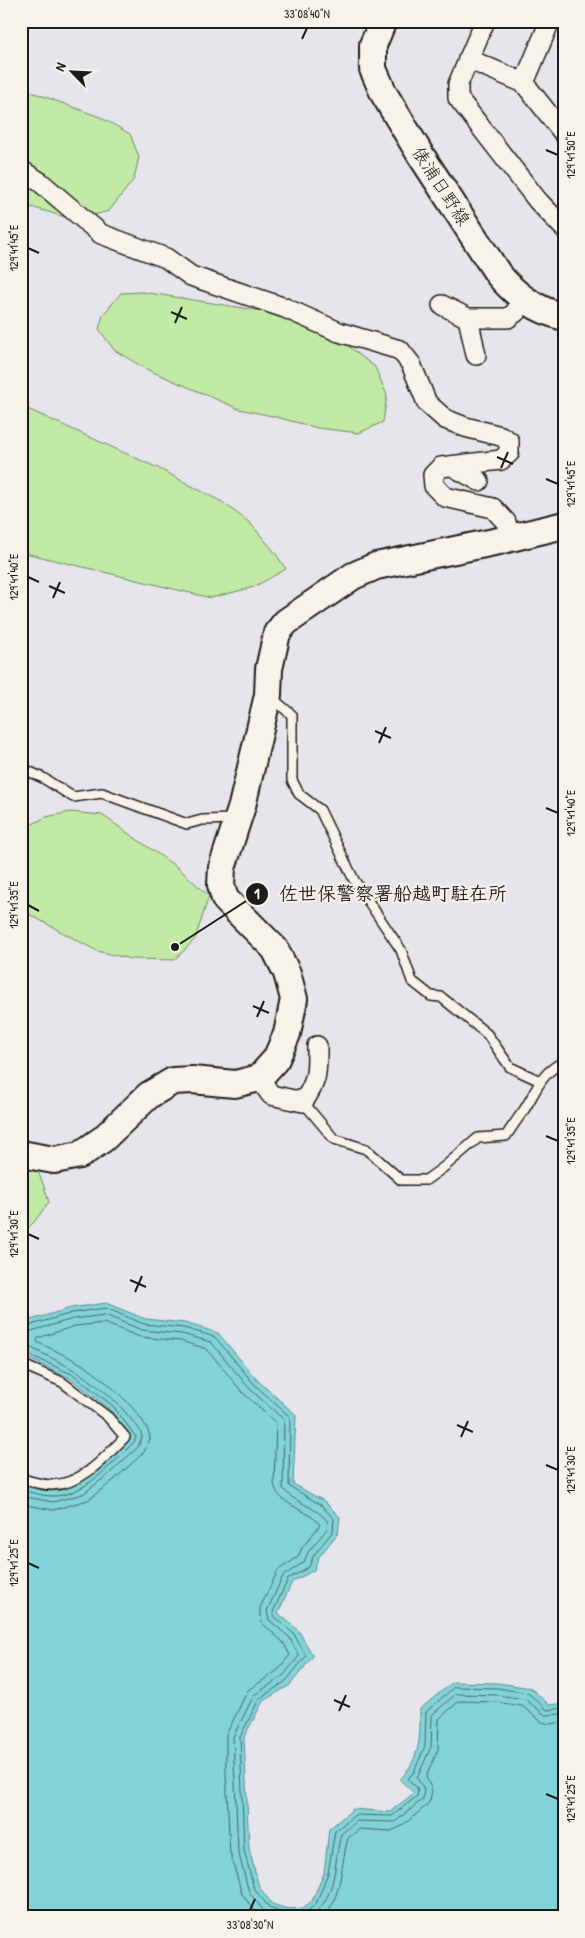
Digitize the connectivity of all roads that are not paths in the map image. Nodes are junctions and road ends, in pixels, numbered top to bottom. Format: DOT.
graph roads {
  1 [pos="382,21"];
  2 [pos="485,21"];
  3 [pos="550,21"];
  4 [pos="468,59"];
  5 [pos="524,82"];
  6 [pos="564,134"];
  7 [pos="21,170"];
  8 [pos="564,228"];
  9 [pos="521,297"];
  10 [pos="442,306"];
  11 [pos="564,317"];
  12 [pos="468,318"];
  13 [pos="476,355"];
  14 [pos="452,466"];
  15 [pos="479,480"];
  16 [pos="564,525"];
  17 [pos="510,538"];
  18 [pos="268,695"];
  19 [pos="21,778"];
  20 [pos="237,819"];
  21 [pos="317,1046"];
  22 [pos="564,1062"];
  23 [pos="259,1078"];
  24 [pos="540,1081"];
  25 [pos="303,1102"];
  26 [pos="21,1154"];
  27 [pos="21,1364"];
  28 [pos="21,1479"];
  1 -- 9 [label="street, 俵浦日野線"];
  2 -- 4 [label="street"];
  3 -- 5 [label="street"];
  4 -- 5 [label="street"];
  4 -- 8 [label="street"];
  5 -- 6 [label="street"];
  7 -- 14 [label="street"];
  9 -- 11 [label="street, 俵浦日野線"];
  9 -- 12 [label="street"];
  10 -- 12 [label="street"];
  12 -- 13 [label="street"];
  14 -- 15 [label="street"];
  14 -- 17 [label="street"];
  16 -- 17 [label="street"];
  17 -- 18 [label="street"];
  18 -- 20 [label="street"];
  18 -- 24 [label="lane"];
  19 -- 20 [label="lane"];
  20 -- 23 [label="street"];
  21 -- 25 [label="street"];
  22 -- 24 [label="lane"];
  23 -- 25 [label="street"];
  23 -- 26 [label="street"];
  24 -- 25 [label="lane"];
  27 -- 28 [label="lane"];
}
